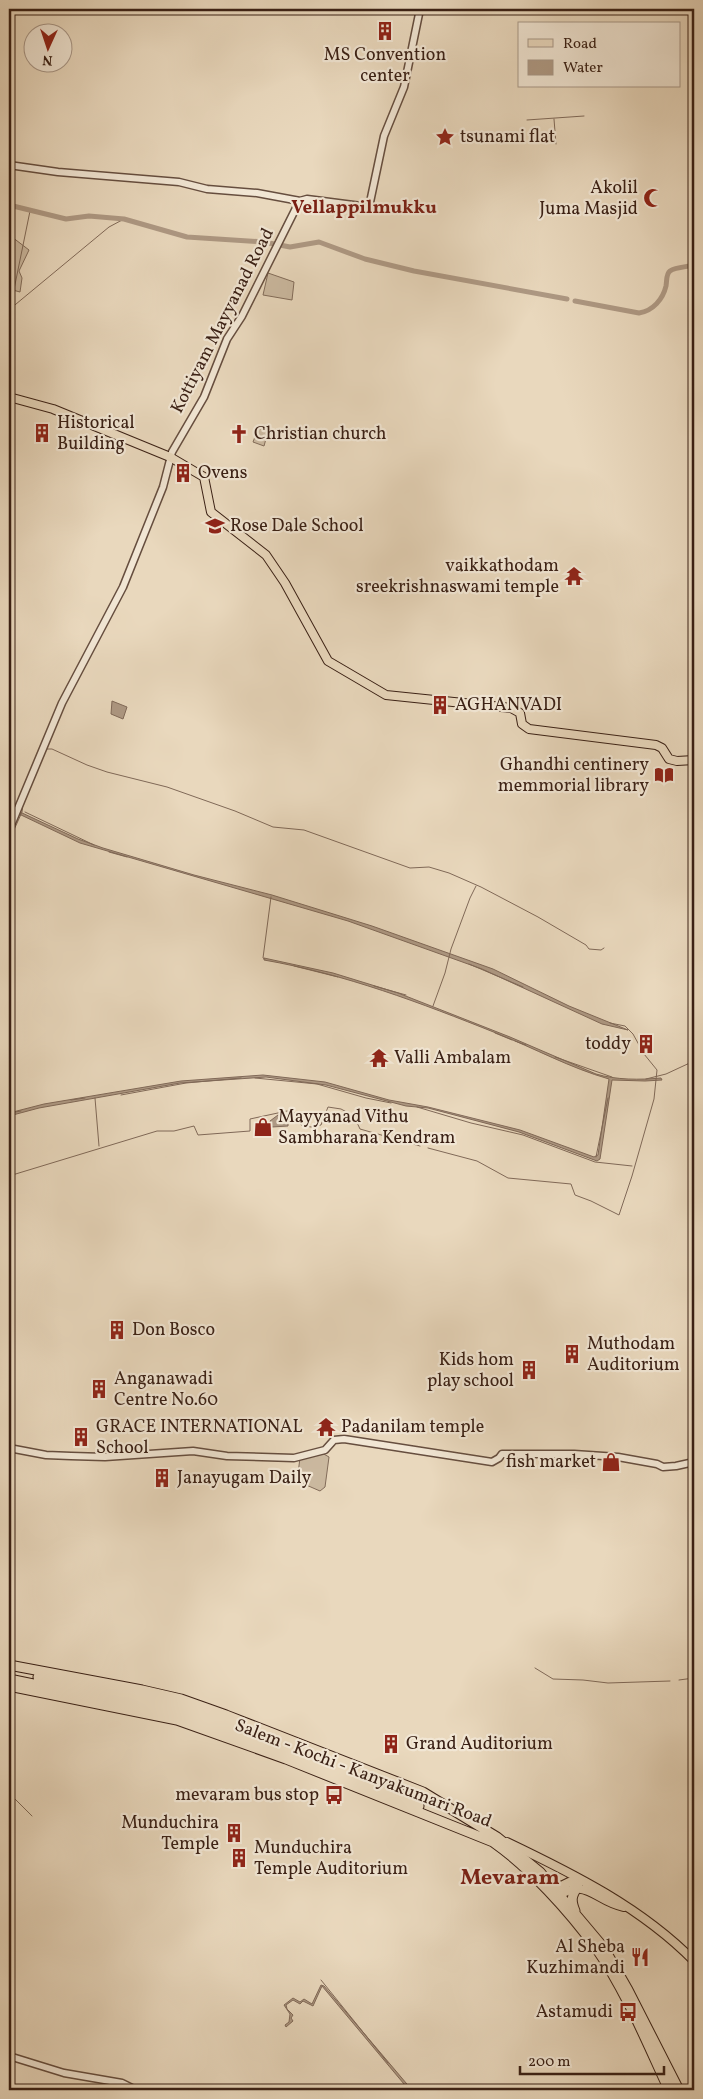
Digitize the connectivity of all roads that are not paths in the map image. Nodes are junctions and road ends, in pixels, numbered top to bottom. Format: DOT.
graph roads {
  1 [pos="420,9"];
  2 [pos="9,165"];
  3 [pos="300,201"];
  4 [pos="9,397"];
  5 [pos="170,457"];
  6 [pos="694,760"];
  7 [pos="9,830"];
  8 [pos="9,1448"];
  9 [pos="694,1462"];
  10 [pos="9,1665"];
  11 [pos="9,1670"];
  12 [pos="9,1680"];
  13 [pos="9,1686"];
  14 [pos="443,1804"];
  15 [pos="440,1820"];
  16 [pos="497,1837"];
  17 [pos="580,1884"];
  18 [pos="556,1894"];
  19 [pos="575,1912"];
  20 [pos="694,1961"];
  21 [pos="9,2056"];
  22 [pos="136,2090"];
  23 [pos="669,2090"];
  24 [pos="679,2090"];
  1 -- 3 [label="street"];
  2 -- 3 [label="street"];
  3 -- 5 [label="street, Kottiyam Mayyanad Road"];
  4 -- 5 [label="main road"];
  5 -- 6 [label="main road"];
  5 -- 7 [label="street, Kottiyam Mayyanad Road"];
  8 -- 9 [label="street"];
  10 -- 14 [label="highway, Salem - Kochi - Kanyakumari Road"];
  11 -- 14 [label="highway"];
  12 -- 15 [label="highway"];
  13 -- 15 [label="highway, Salem - Kochi - Kanyakumari Road"];
  14 -- 16 [label="highway, Salem - Kochi - Kanyakumari Road"];
  15 -- 18 [label="highway, Salem - Kochi - Kanyakumari Road"];
  16 -- 17 [label="main road"];
  16 -- 18 [label="highway, Salem - Kochi - Kanyakumari Road"];
  17 -- 18 [label="main road"];
  17 -- 19 [label="highway"];
  17 -- 20 [label="main road"];
  18 -- 19 [label="highway, Salem - Kochi - Kanyakumari Road"];
  18 -- 23 [label="highway, Salem - Kochi - Kanyakumari Road"];
  19 -- 24 [label="highway, Salem - Kochi - Kanyakumari Road"];
  21 -- 22 [label="street"];
}
